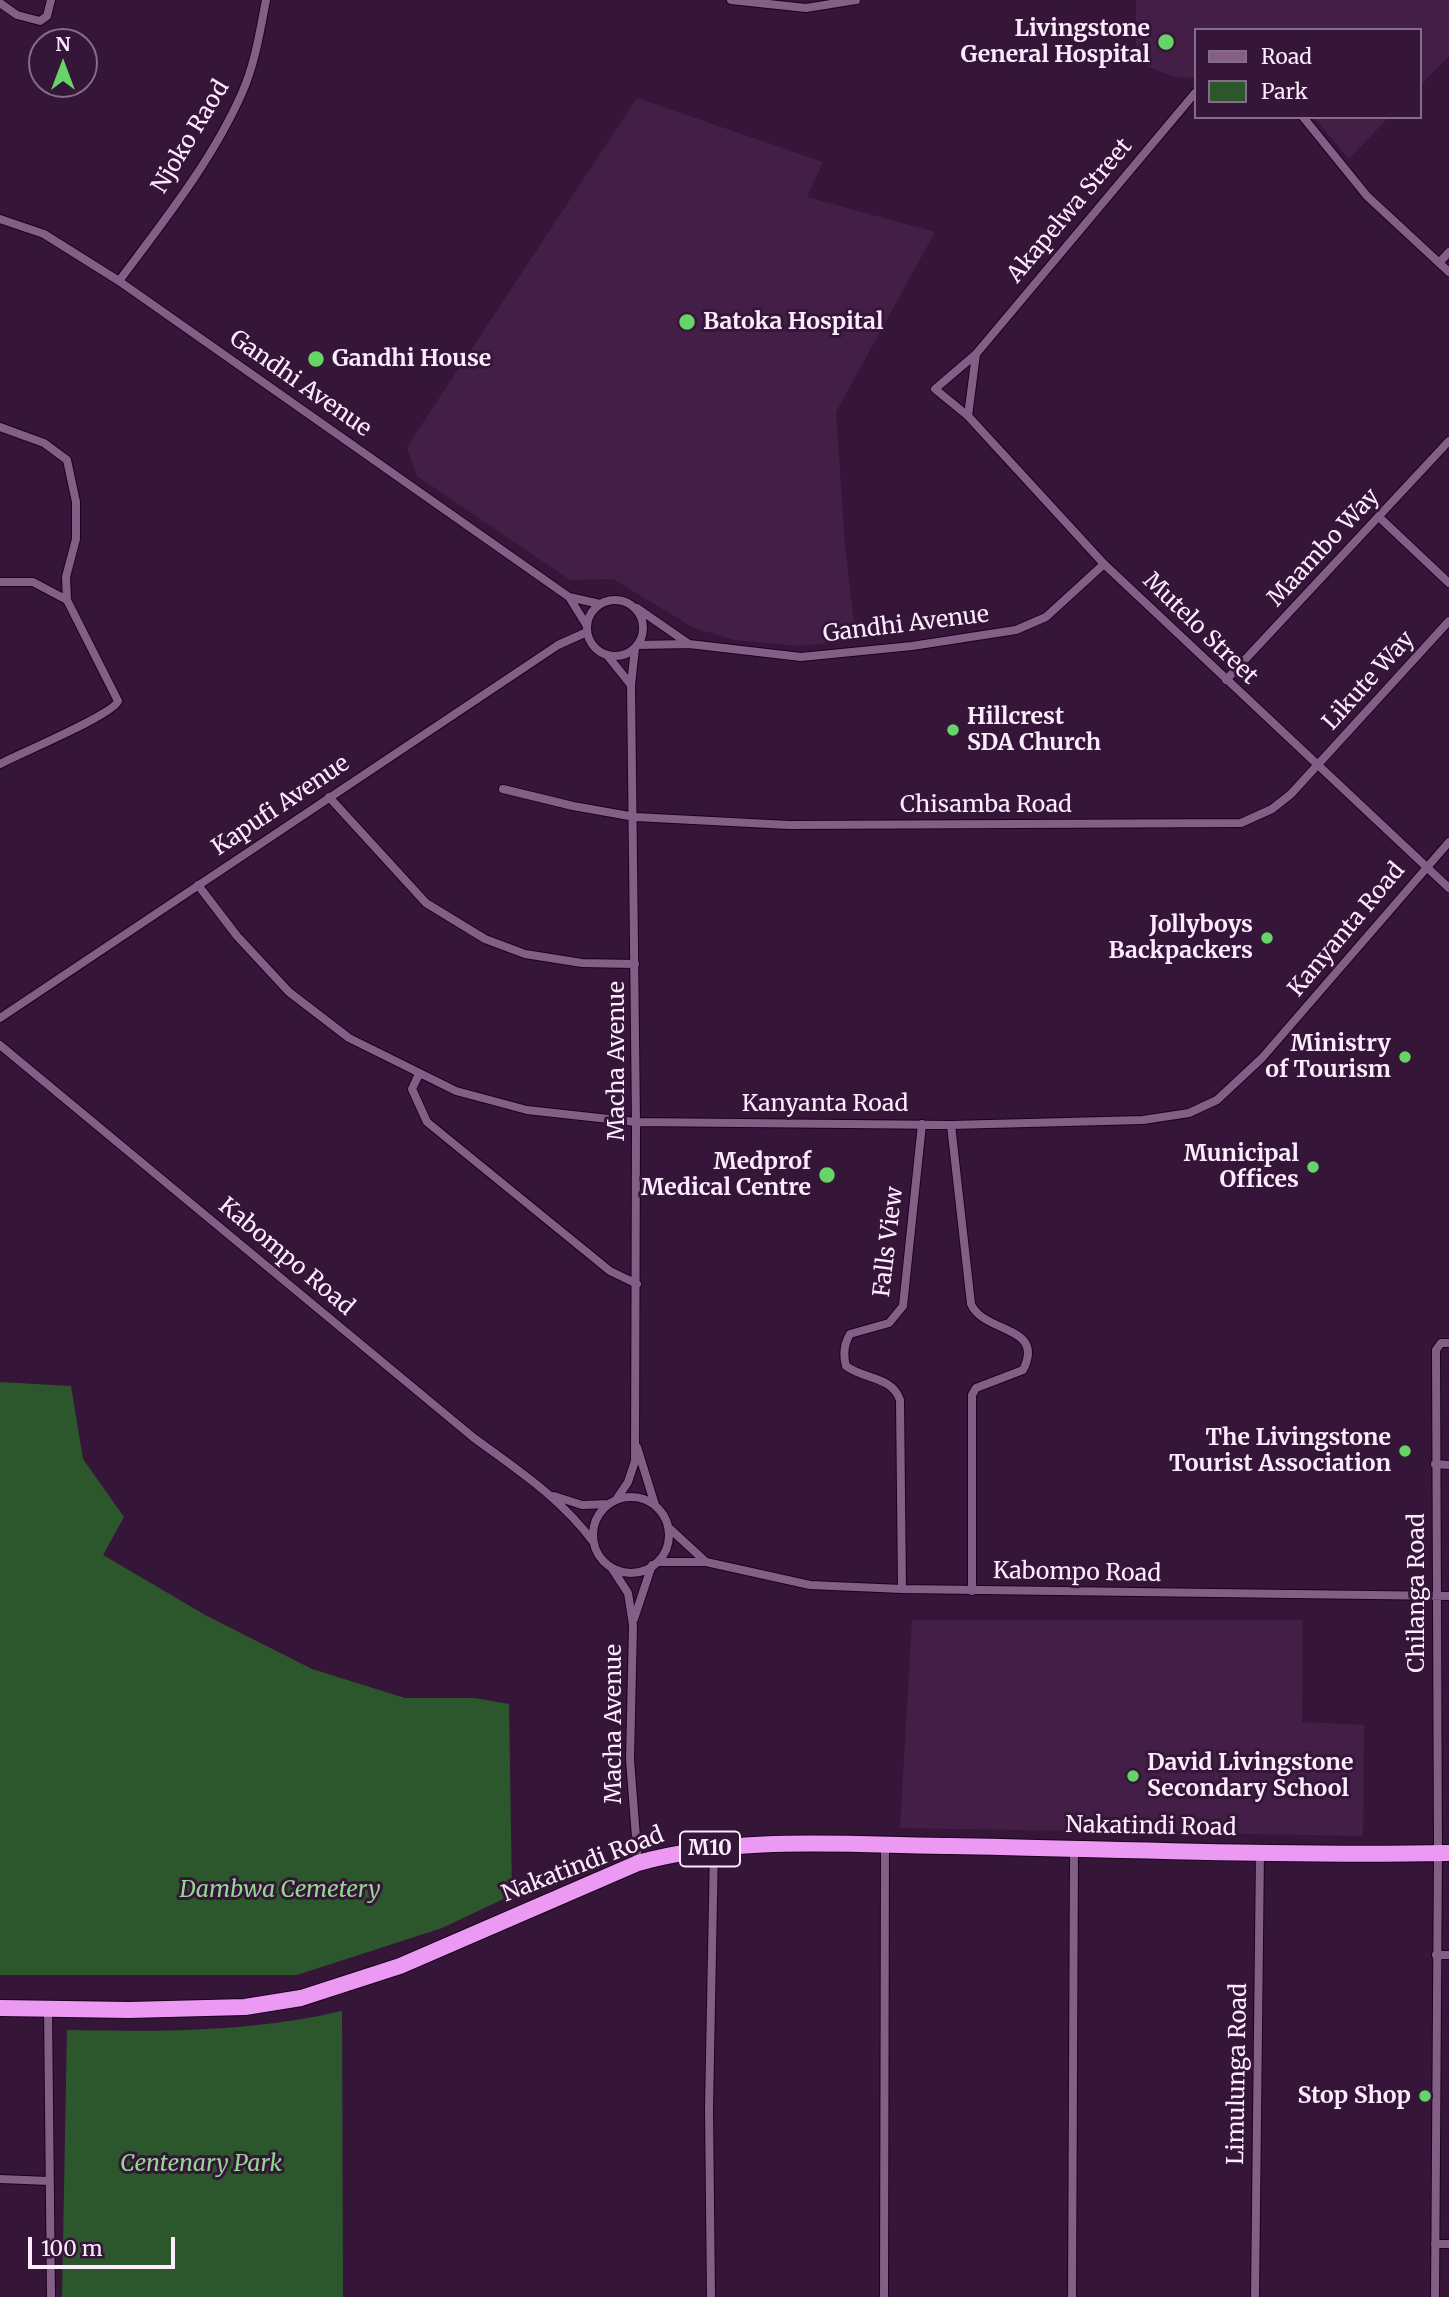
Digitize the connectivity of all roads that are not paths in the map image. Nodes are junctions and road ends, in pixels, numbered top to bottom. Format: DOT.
graph roads {
  1 [pos="51,0"];
  2 [pos="266,0"];
  3 [pos="732,0"];
  4 [pos="856,0"];
  5 [pos="0,3"];
  6 [pos="1194,94"];
  7 [pos="1305,119"];
  8 [pos="0,219"];
  9 [pos="1449,252"];
  10 [pos="1439,263"];
  11 [pos="1449,272"];
  12 [pos="119,281"];
  13 [pos="975,354"];
  14 [pos="934,389"];
  15 [pos="968,416"];
  16 [pos="0,426"];
  17 [pos="1449,441"];
  18 [pos="1379,517"];
  19 [pos="1104,564"];
  20 [pos="0,582"];
  21 [pos="1449,583"];
  22 [pos="569,597"];
  23 [pos="66,600"];
  24 [pos="600,604"];
  25 [pos="633,606"];
  26 [pos="1449,621"];
  27 [pos="587,629"];
  28 [pos="689,644"];
  29 [pos="636,647"];
  30 [pos="607,655"];
  31 [pos="1226,680"];
  32 [pos="631,685"];
  33 [pos="0,764"];
  34 [pos="1318,766"];
  35 [pos="503,789"];
  36 [pos="329,797"];
  37 [pos="635,817"];
  38 [pos="1449,842"];
  39 [pos="1425,867"];
  40 [pos="198,885"];
  41 [pos="1449,888"];
  42 [pos="635,964"];
  43 [pos="0,1018"];
  44 [pos="0,1045"];
  45 [pos="419,1074"];
  46 [pos="636,1122"];
  47 [pos="922,1124"];
  48 [pos="951,1125"];
  49 [pos="637,1284"];
  50 [pos="1449,1343"];
  51 [pos="635,1437"];
  52 [pos="1435,1464"];
  53 [pos="1449,1465"];
  54 [pos="551,1495"];
  55 [pos="612,1502"];
  56 [pos="656,1506"];
  57 [pos="668,1527"];
  58 [pos="594,1543"];
  59 [pos="706,1562"];
  60 [pos="655,1564"];
  61 [pos="611,1567"];
  62 [pos="902,1589"];
  63 [pos="972,1591"];
  64 [pos="1436,1596"];
  65 [pos="1449,1596"];
  66 [pos="633,1625"];
  67 [pos="885,1845"];
  68 [pos="714,1848"];
  69 [pos="1074,1848"];
  70 [pos="1260,1851"];
  71 [pos="1443,1853"];
  72 [pos="638,1863"];
  73 [pos="1436,1955"];
  74 [pos="1449,1955"];
  75 [pos="0,2008"];
  76 [pos="48,2009"];
  77 [pos="0,2179"];
  78 [pos="49,2181"];
  79 [pos="1435,2244"];
  80 [pos="1449,2245"];
  81 [pos="51,2297"];
  82 [pos="711,2297"];
  83 [pos="884,2297"];
  84 [pos="1072,2297"];
  85 [pos="1255,2297"];
  86 [pos="1435,2297"];
  1 -- 5 [label="street"];
  2 -- 12 [label="street, Njoko Raod"];
  3 -- 4 [label="street"];
  6 -- 13 [label="street, Akapelwa Street"];
  7 -- 10 [label="street"];
  8 -- 12 [label="street, Gandhi Avenue"];
  9 -- 10 [label="street"];
  10 -- 11 [label="street"];
  12 -- 22 [label="street, Gandhi Avenue"];
  13 -- 14 [label="street, Akapelwa Street"];
  13 -- 15 [label="street"];
  14 -- 15 [label="street, Mutelo Street"];
  15 -- 19 [label="street, Mutelo Street"];
  16 -- 23 [label="street"];
  17 -- 18 [label="street, Maambo Way"];
  18 -- 21 [label="street"];
  18 -- 31 [label="street, Maambo Way"];
  19 -- 28 [label="street, Gandhi Avenue"];
  19 -- 31 [label="street, Mutelo Street"];
  20 -- 23 [label="street"];
  22 -- 24 [label="street, Gandhi Avenue"];
  22 -- 27 [label="street, Gandhi Avenue"];
  23 -- 33 [label="street"];
  24 -- 25 [label="street"];
  24 -- 27 [label="street"];
  25 -- 28 [label="street, Gandhi Avenue"];
  25 -- 29 [label="street"];
  26 -- 34 [label="street, Likute Way"];
  27 -- 30 [label="street"];
  27 -- 36 [label="street, Kapufi Avenue"];
  28 -- 29 [label="street, Gandhi Avenue"];
  29 -- 30 [label="street"];
  29 -- 32 [label="street, Macha Avenue"];
  30 -- 32 [label="street"];
  31 -- 34 [label="street, Mutelo Street"];
  32 -- 37 [label="street, Macha Avenue"];
  34 -- 37 [label="street, Chisamba Road"];
  34 -- 39 [label="street, Mutelo Street"];
  35 -- 37 [label="street, Chisamba Road"];
  36 -- 40 [label="street, Kapufi Avenue"];
  36 -- 42 [label="street"];
  37 -- 42 [label="street, Macha Avenue"];
  38 -- 39 [label="street, Kanyanta Road"];
  39 -- 41 [label="street, Mutelo Street"];
  39 -- 48 [label="street, Kanyanta Road"];
  40 -- 43 [label="street, Kapufi Avenue"];
  40 -- 45 [label="street, Kanyanta Road"];
  42 -- 46 [label="street, Macha Avenue"];
  44 -- 54 [label="street, Kabompo Road"];
  45 -- 46 [label="street, Kanyanta Road"];
  45 -- 49 [label="street"];
  46 -- 47 [label="street, Kanyanta Road"];
  46 -- 49 [label="street, Macha Avenue"];
  47 -- 48 [label="street, Kanyanta Road"];
  47 -- 62 [label="street, Falls View"];
  48 -- 63 [label="street"];
  49 -- 51 [label="street, Macha Avenue"];
  50 -- 52 [label="street, Chilanga Road"];
  51 -- 55 [label="street, Macha Avenue"];
  51 -- 56 [label="street, Macha Avenue"];
  52 -- 53 [label="street"];
  52 -- 64 [label="street, Chilanga Road"];
  54 -- 55 [label="street, Kabompo Road"];
  54 -- 58 [label="street, Kabompo Road"];
  55 -- 56 [label="street"];
  55 -- 58 [label="street"];
  56 -- 57 [label="street"];
  57 -- 59 [label="street"];
  57 -- 60 [label="street"];
  58 -- 61 [label="street"];
  59 -- 60 [label="street, Kabompo Road"];
  59 -- 62 [label="street, Kabompo Road"];
  60 -- 61 [label="street"];
  60 -- 66 [label="street, Macha Avenue"];
  61 -- 66 [label="street, Macha Avenue"];
  62 -- 63 [label="street, Kabompo Road"];
  63 -- 64 [label="street, Kabompo Road"];
  64 -- 65 [label="street, Kabompo Road"];
  64 -- 71 [label="street, Chilanga Road"];
  66 -- 72 [label="street, Macha Avenue"];
  67 -- 68 [label="highway, Nakatindi Road / M10"];
  67 -- 69 [label="highway, Nakatindi Road / M10"];
  67 -- 83 [label="street"];
  68 -- 72 [label="highway, Nakatindi Road / M10"];
  68 -- 82 [label="street"];
  69 -- 70 [label="highway, Nakatindi Road / M10"];
  69 -- 84 [label="street"];
  70 -- 71 [label="highway, Nakatindi Road / M10"];
  70 -- 85 [label="street, Limulunga Road"];
  71 -- 73 [label="street, Chilanga Road"];
  72 -- 76 [label="highway, Nakatindi Road / M10"];
  73 -- 74 [label="street"];
  73 -- 79 [label="street, Chilanga Road"];
  75 -- 76 [label="highway, Nakatindi Road / M10"];
  76 -- 78 [label="street"];
  77 -- 78 [label="street"];
  78 -- 81 [label="street"];
  79 -- 80 [label="street"];
  79 -- 86 [label="street, Chilanga Road"];
}
